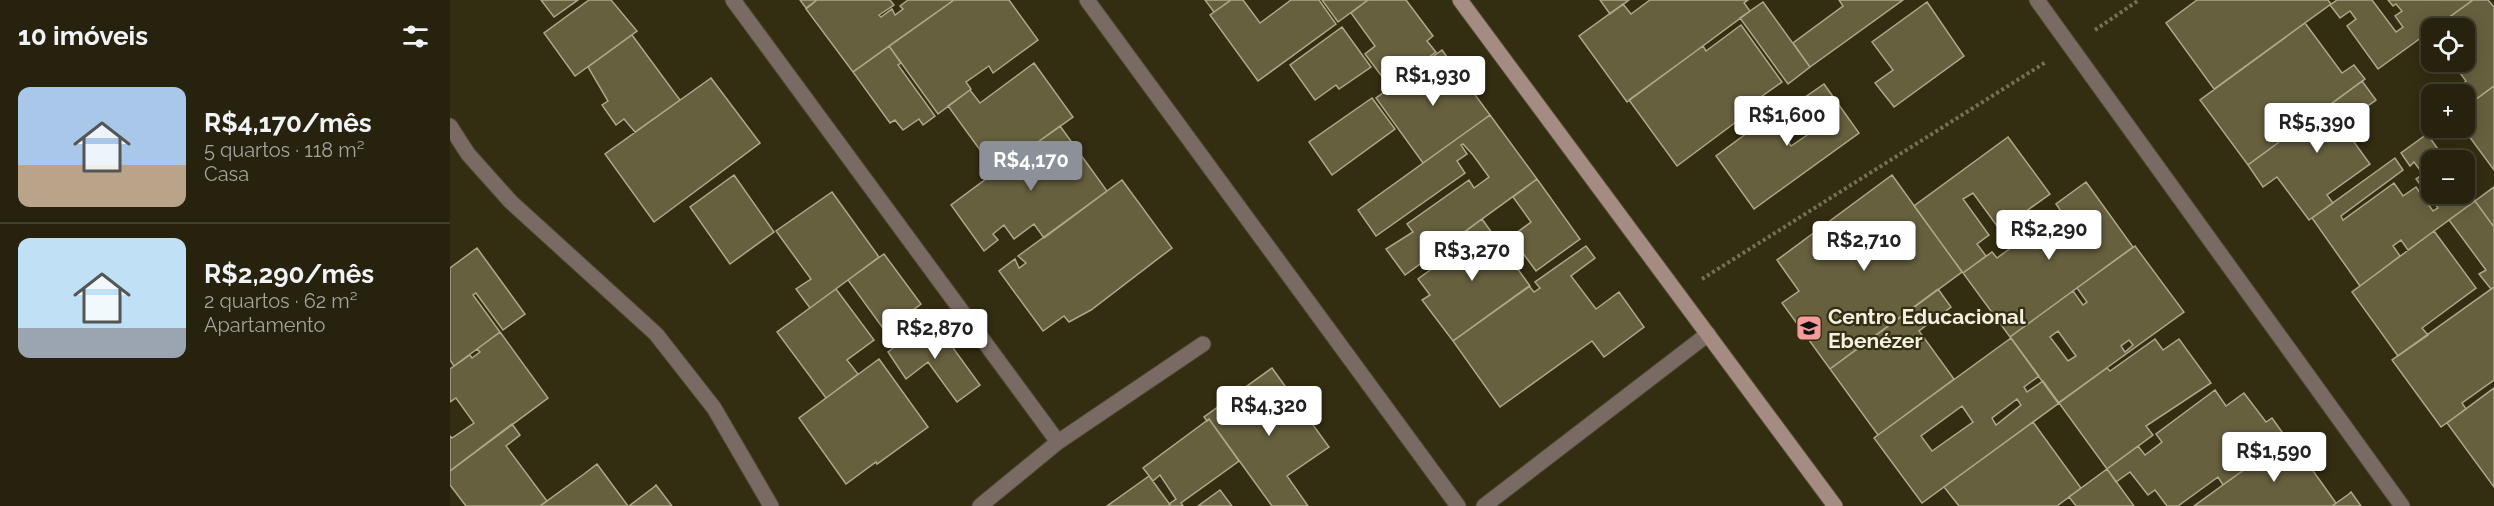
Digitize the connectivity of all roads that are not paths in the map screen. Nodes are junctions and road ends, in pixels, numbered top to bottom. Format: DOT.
graph roads {
  1 [pos="733,0"];
  2 [pos="1087,0"];
  3 [pos="1460,0"];
  4 [pos="2037,0"];
  5 [pos="450,126"];
  6 [pos="1708,334"];
  7 [pos="1203,344"];
  8 [pos="1058,442"];
  9 [pos="771,506"];
  10 [pos="980,506"];
  11 [pos="1458,506"];
  12 [pos="1484,506"];
  13 [pos="1835,506"];
  14 [pos="2402,506"];
  1 -- 8 [label="street"];
  2 -- 11 [label="street"];
  3 -- 6 [label="street"];
  4 -- 14 [label="street"];
  5 -- 9 [label="street"];
  6 -- 12 [label="street"];
  6 -- 13 [label="street"];
  7 -- 8 [label="street"];
  8 -- 10 [label="street"];
}
